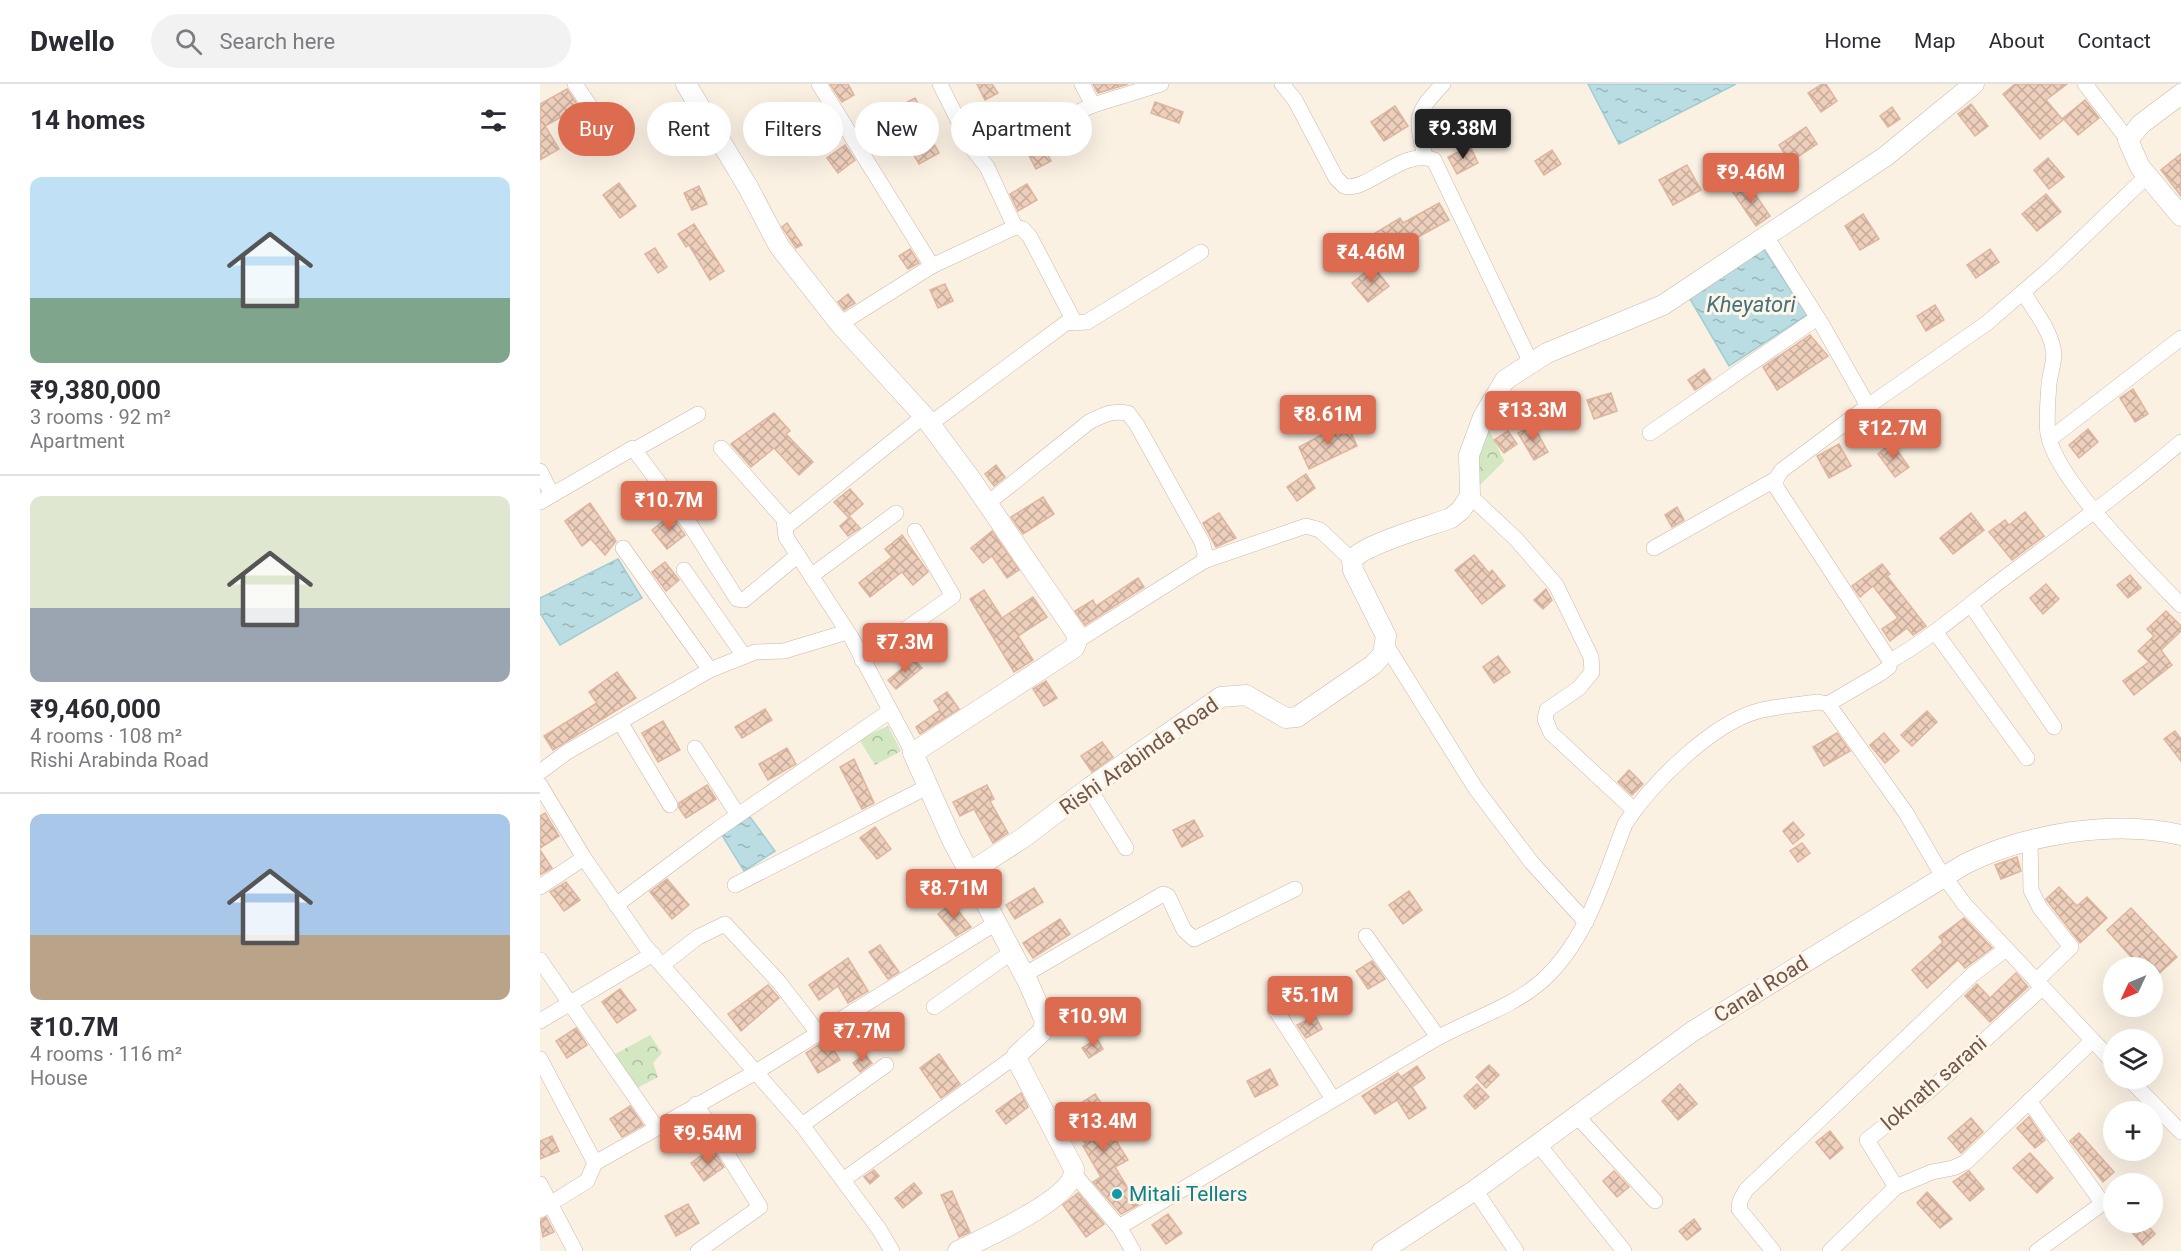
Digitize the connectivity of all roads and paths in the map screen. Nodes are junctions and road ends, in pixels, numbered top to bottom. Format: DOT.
graph roads {
  1 [pos="575,84"];
  2 [pos="686,84"];
  3 [pos="819,84"];
  4 [pos="940,84"];
  5 [pos="1082,84"];
  6 [pos="1161,84"];
  7 [pos="1282,84"];
  8 [pos="1443,84"];
  9 [pos="1974,84"];
  10 [pos="2085,84"];
  11 [pos="2181,94"];
  12 [pos="587,102"];
  13 [pos="1093,105"];
  14 [pos="2128,140"];
  15 [pos="1425,156"];
  16 [pos="2147,176"];
  17 [pos="2181,216"];
  18 [pos="1015,227"];
  19 [pos="1765,235"];
  20 [pos="1201,252"];
  21 [pos="932,266"];
  22 [pos="2023,292"];
  23 [pos="1817,318"];
  24 [pos="1075,323"];
  25 [pos="840,324"];
  26 [pos="2181,338"];
  27 [pos="1531,363"];
  28 [pos="1868,406"];
  29 [pos="698,414"];
  30 [pos="927,420"];
  31 [pos="1650,433"];
  32 [pos="2050,439"];
  33 [pos="2181,442"];
  34 [pos="721,448"];
  35 [pos="636,450"];
  36 [pos="540,471"];
  37 [pos="1776,479"];
  38 [pos="1470,496"];
  39 [pos="546,498"];
  40 [pos="988,503"];
  41 [pos="2096,510"];
  42 [pos="896,513"];
  43 [pos="787,526"];
  44 [pos="915,531"];
  45 [pos="623,548"];
  46 [pos="1654,548"];
  47 [pos="798,555"];
  48 [pos="1352,560"];
  49 [pos="1204,561"];
  50 [pos="684,570"];
  51 [pos="811,576"];
  52 [pos="2181,604"];
  53 [pos="1971,605"];
  54 [pos="847,632"];
  55 [pos="1936,633"];
  56 [pos="1077,641"];
  57 [pos="1386,645"];
  58 [pos="744,656"];
  59 [pos="862,660"];
  60 [pos="1890,661"];
  61 [pos="710,669"];
  62 [pos="1828,704"];
  63 [pos="890,711"];
  64 [pos="620,722"];
  65 [pos="2054,728"];
  66 [pos="695,748"];
  67 [pos="913,753"];
  68 [pos="2028,758"];
  69 [pos="542,767"];
  70 [pos="928,786"];
  71 [pos="541,788"];
  72 [pos="1089,788"];
  73 [pos="670,805"];
  74 [pos="1634,810"];
  75 [pos="738,815"];
  76 [pos="2181,835"];
  77 [pos="2030,839"];
  78 [pos="1126,848"];
  79 [pos="584,858"];
  80 [pos="970,872"];
  81 [pos="1941,872"];
  82 [pos="735,885"];
  83 [pos="540,887"];
  84 [pos="1295,889"];
  85 [pos="616,905"];
  86 [pos="1586,922"];
  87 [pos="996,923"];
  88 [pos="1366,936"];
  89 [pos="2006,949"];
  90 [pos="1012,951"];
  91 [pos="657,960"];
  92 [pos="540,961"];
  93 [pos="1024,975"];
  94 [pos="2039,984"];
  95 [pos="569,1003"];
  96 [pos="934,1007"];
  97 [pos="1275,1010"];
  98 [pos="540,1021"];
  99 [pos="818,1033"];
  100 [pos="1438,1037"];
  101 [pos="2092,1041"];
  102 [pos="2103,1052"];
  103 [pos="1017,1055"];
  104 [pos="540,1059"];
  105 [pos="886,1065"];
  106 [pos="756,1072"];
  107 [pos="2139,1089"];
  108 [pos="1334,1099"];
  109 [pos="2029,1101"];
  110 [pos="696,1104"];
  111 [pos="1576,1116"];
  112 [pos="802,1125"];
  113 [pos="656,1126"];
  114 [pos="2181,1132"];
  115 [pos="1538,1144"];
  116 [pos="595,1163"];
  117 [pos="1075,1174"];
  118 [pos="843,1180"];
  119 [pos="540,1185"];
  120 [pos="1896,1187"];
  121 [pos="1475,1190"];
  122 [pos="1655,1201"];
  123 [pos="546,1207"];
  124 [pos="1119,1227"];
  125 [pos="575,1251"];
  126 [pos="698,1251"];
  127 [pos="892,1251"];
  128 [pos="958,1251"];
  129 [pos="1132,1251"];
  130 [pos="1382,1251"];
  131 [pos="1516,1251"];
  132 [pos="1624,1251"];
  133 [pos="1773,1251"];
  134 [pos="1830,1251"];
  135 [pos="2037,1251"];
  1 -- 12 [label="street"];
  2 -- 25 [label="street"];
  3 -- 21 [label="street"];
  4 -- 18 [label="street"];
  5 -- 13 [label="street"];
  6 -- 13 [label="street"];
  7 -- 15 [label="street"];
  8 -- 15 [label="street"];
  9 -- 19 [label="street"];
  10 -- 14 [label="street"];
  11 -- 14 [label="street"];
  14 -- 16 [label="street"];
  15 -- 27 [label="street"];
  16 -- 17 [label="street"];
  16 -- 22 [label="street"];
  18 -- 21 [label="street"];
  18 -- 24 [label="street"];
  19 -- 23 [label="street"];
  19 -- 27 [label="street"];
  20 -- 24 [label="street"];
  21 -- 25 [label="street"];
  22 -- 28 [label="street"];
  22 -- 32 [label="street"];
  23 -- 28 [label="street"];
  23 -- 31 [label="street"];
  24 -- 30 [label="street"];
  25 -- 30 [label="street"];
  26 -- 32 [label="street"];
  27 -- 38 [label="street"];
  28 -- 37 [label="street"];
  29 -- 35 [label="street"];
  30 -- 40 [label="street"];
  30 -- 43 [label="street"];
  32 -- 41 [label="street"];
  33 -- 41 [label="street"];
  34 -- 43 [label="street"];
  35 -- 39 [label="street"];
  35 -- 47 [label="street"];
  36 -- 39 [label="street"];
  37 -- 46 [label="street"];
  37 -- 60 [label="street"];
  38 -- 48 [label="street"];
  38 -- 74 [label="street"];
  40 -- 49 [label="street"];
  40 -- 56 [label="street"];
  41 -- 52 [label="street"];
  41 -- 53 [label="street"];
  42 -- 51 [label="street"];
  43 -- 47 [label="street"];
  44 -- 59 [label="street"];
  45 -- 61 [label="street"];
  47 -- 51 [label="street"];
  48 -- 49 [label="street"];
  48 -- 57 [label="street"];
  49 -- 56 [label="street"];
  50 -- 58 [label="street"];
  51 -- 54 [label="street"];
  53 -- 55 [label="street"];
  53 -- 65 [label="street"];
  54 -- 58 [label="street"];
  54 -- 59 [label="street"];
  55 -- 60 [label="street"];
  55 -- 68 [label="street"];
  56 -- 67 [label="street"];
  57 -- 72 [label="street, Rishi Arabinda Road"];
  57 -- 86 [label="street"];
  58 -- 61 [label="street"];
  59 -- 63 [label="street"];
  60 -- 62 [label="street"];
  61 -- 64 [label="street"];
  62 -- 74 [label="street"];
  62 -- 81 [label="street"];
  63 -- 67 [label="street"];
  63 -- 75 [label="street"];
  64 -- 69 [label="street"];
  64 -- 73 [label="street"];
  66 -- 75 [label="street"];
  67 -- 70 [label="street"];
  70 -- 80 [label="street"];
  70 -- 82 [label="street"];
  71 -- 79 [label="street"];
  72 -- 78 [label="street"];
  72 -- 80 [label="street, Rishi Arabinda Road"];
  74 -- 86 [label="street"];
  75 -- 85 [label="street"];
  76 -- 77 [label="street, Canal Road"];
  77 -- 81 [label="street, Canal Road"];
  77 -- 94 [label="street"];
  79 -- 83 [label="street"];
  79 -- 85 [label="street"];
  80 -- 87 [label="street"];
  81 -- 89 [label="street"];
  81 -- 111 [label="street, Canal Road"];
  84 -- 93 [label="street"];
  85 -- 91 [label="street"];
  86 -- 100 [label="street"];
  87 -- 90 [label="street"];
  87 -- 99 [label="street"];
  88 -- 100 [label="street"];
  89 -- 94 [label="street"];
  89 -- 133 [label="street"];
  90 -- 93 [label="street"];
  90 -- 96 [label="street"];
  91 -- 95 [label="street"];
  91 -- 99 [label="street"];
  91 -- 106 [label="street"];
  92 -- 95 [label="street"];
  93 -- 103 [label="street"];
  94 -- 101 [label="street"];
  94 -- 120 [label="street, loknath sarani"];
  95 -- 98 [label="street"];
  95 -- 113 [label="street"];
  97 -- 108 [label="street"];
  99 -- 106 [label="street"];
  100 -- 108 [label="street"];
  101 -- 102 [label="street"];
  101 -- 109 [label="street"];
  103 -- 117 [label="street"];
  103 -- 118 [label="street"];
  104 -- 116 [label="street"];
  105 -- 112 [label="street"];
  106 -- 110 [label="street"];
  106 -- 112 [label="street"];
  107 -- 114 [label="street"];
  108 -- 124 [label="street"];
  109 -- 120 [label="street"];
  109 -- 135 [label="street"];
  110 -- 113 [label="street"];
  110 -- 126 [label="street"];
  111 -- 115 [label="street, Canal Road"];
  111 -- 122 [label="street"];
  112 -- 118 [label="street"];
  113 -- 116 [label="street"];
  115 -- 121 [label="street, Canal Road"];
  115 -- 132 [label="street"];
  116 -- 123 [label="street"];
  117 -- 124 [label="street"];
  117 -- 128 [label="street"];
  118 -- 127 [label="street"];
  119 -- 123 [label="street"];
  120 -- 134 [label="street"];
  121 -- 130 [label="street, Canal Road"];
  121 -- 131 [label="street"];
  123 -- 125 [label="street"];
  124 -- 129 [label="street"];
}
